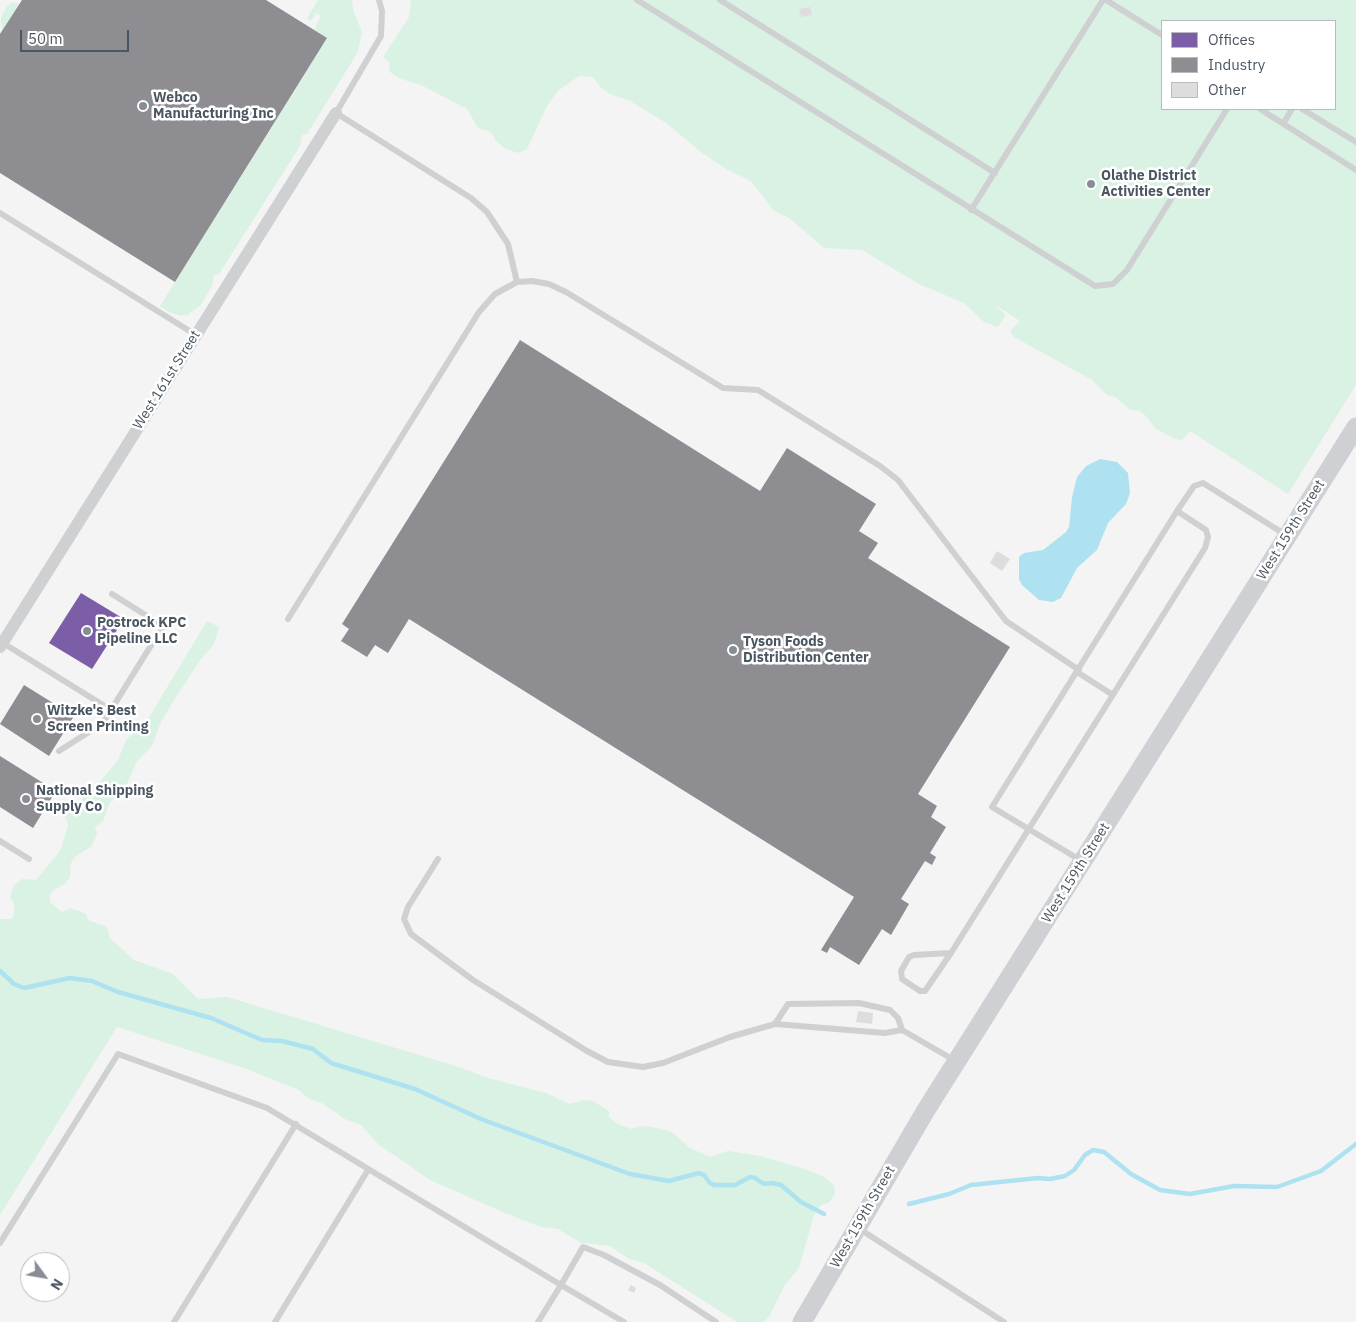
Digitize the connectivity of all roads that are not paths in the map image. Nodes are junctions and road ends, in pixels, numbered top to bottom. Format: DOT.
graph roads {
  1 [pos="379,0"];
  2 [pos="637,0"];
  3 [pos="720,0"];
  4 [pos="1104,0"];
  5 [pos="1161,34"];
  6 [pos="1226,110"];
  7 [pos="1262,110"];
  8 [pos="1291,110"];
  9 [pos="1304,110"];
  10 [pos="336,113"];
  11 [pos="1283,124"];
  12 [pos="1356,142"];
  13 [pos="1356,170"];
  14 [pos="995,173"];
  15 [pos="971,210"];
  16 [pos="0,213"];
  17 [pos="517,282"];
  18 [pos="196,335"];
  19 [pos="1356,427"];
  20 [pos="1178,511"];
  21 [pos="1288,536"];
  22 [pos="112,594"];
  23 [pos="288,619"];
  24 [pos="1,645"];
  25 [pos="1078,671"];
  26 [pos="1113,695"];
  27 [pos="111,710"];
  28 [pos="59,751"];
  29 [pos="1029,829"];
  30 [pos="0,841"];
  31 [pos="29,859"];
  32 [pos="438,859"];
  33 [pos="1083,862"];
  34 [pos="951,953"];
  35 [pos="775,1024"];
  36 [pos="902,1030"];
  37 [pos="957,1062"];
  38 [pos="296,1124"];
  39 [pos="368,1170"];
  40 [pos="856,1227"];
  41 [pos="0,1243"];
  42 [pos="561,1285"];
  43 [pos="174,1322"];
  44 [pos="275,1322"];
  45 [pos="538,1322"];
  46 [pos="624,1322"];
  47 [pos="716,1322"];
  48 [pos="802,1322"];
  49 [pos="1004,1322"];
  1 -- 10 [label="lane"];
  2 -- 15 [label="lane"];
  3 -- 14 [label="lane"];
  4 -- 5 [label="lane"];
  4 -- 14 [label="lane"];
  6 -- 15 [label="lane"];
  7 -- 11 [label="lane"];
  8 -- 11 [label="lane"];
  9 -- 12 [label="lane"];
  10 -- 17 [label="lane"];
  10 -- 18 [label="street, West 161st Street"];
  11 -- 13 [label="lane"];
  14 -- 15 [label="lane"];
  16 -- 18 [label="lane"];
  17 -- 23 [label="lane"];
  17 -- 25 [label="lane"];
  18 -- 24 [label="street, West 161st Street"];
  19 -- 21 [label="street, West 159th Street"];
  20 -- 21 [label="lane"];
  20 -- 25 [label="lane"];
  20 -- 26 [label="lane"];
  21 -- 33 [label="street, West 159th Street"];
  22 -- 27 [label="lane"];
  24 -- 27 [label="lane"];
  25 -- 26 [label="lane"];
  25 -- 29 [label="lane"];
  26 -- 29 [label="lane"];
  27 -- 28 [label="lane"];
  29 -- 33 [label="lane"];
  29 -- 34 [label="lane"];
  30 -- 31 [label="lane"];
  32 -- 35 [label="lane"];
  33 -- 37 [label="street, West 159th Street"];
  34 -- 34 [label="lane"];
  35 -- 36 [label="lane"];
  35 -- 36 [label="lane"];
  36 -- 37 [label="lane"];
  37 -- 40 [label="street, West 159th Street"];
  38 -- 39 [label="lane"];
  38 -- 41 [label="lane"];
  38 -- 43 [label="lane"];
  39 -- 42 [label="lane"];
  39 -- 44 [label="lane"];
  40 -- 48 [label="street, West 159th Street"];
  40 -- 49 [label="lane"];
  42 -- 45 [label="lane"];
  42 -- 46 [label="lane"];
  42 -- 47 [label="lane"];
}
